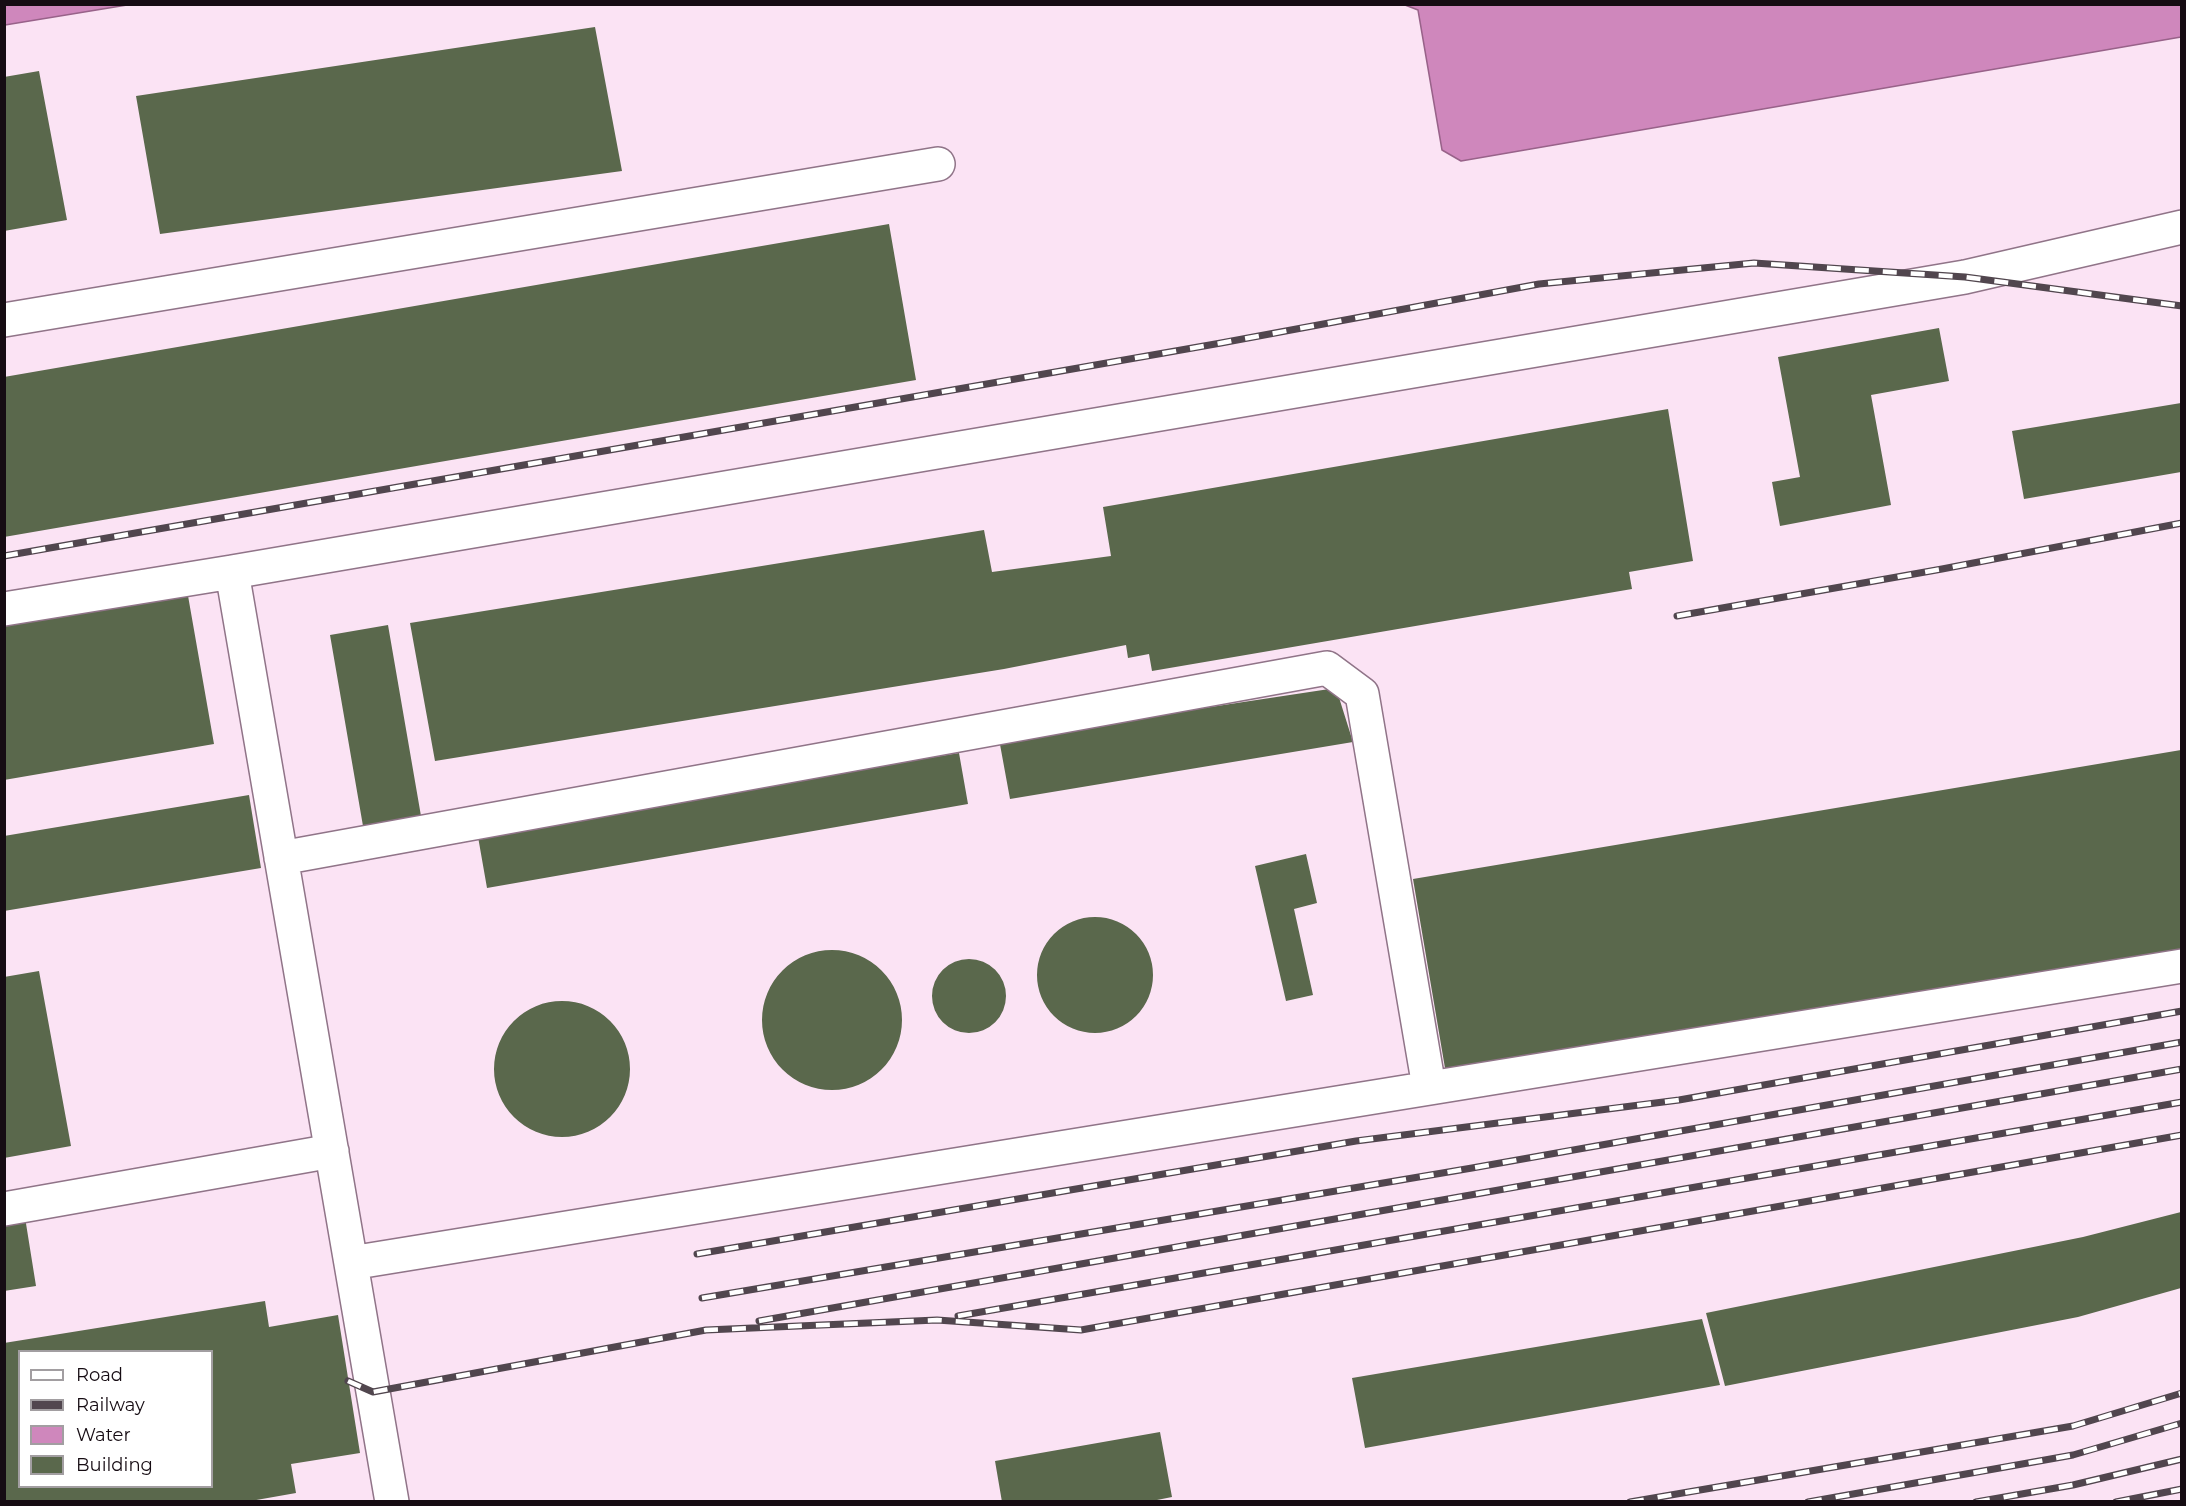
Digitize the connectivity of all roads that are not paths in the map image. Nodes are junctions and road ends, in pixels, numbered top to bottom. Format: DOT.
graph roads {
  1 [pos="938,164"];
  2 [pos="2181,227"];
  3 [pos="4,321"];
  4 [pos="232,572"];
  5 [pos="4,609"];
  6 [pos="281,858"];
  7 [pos="2181,966"];
  8 [pos="1429,1087"];
  9 [pos="332,1151"];
  10 [pos="4,1209"];
  11 [pos="351,1263"];
  12 [pos="392,1502"];
  1 -- 3 [label="lane"];
  2 -- 4 [label="lane"];
  4 -- 5 [label="lane"];
  4 -- 6 [label="lane"];
  6 -- 8 [label="lane"];
  6 -- 9 [label="lane"];
  7 -- 8 [label="lane"];
  8 -- 11 [label="lane"];
  9 -- 10 [label="lane"];
  9 -- 11 [label="lane"];
  11 -- 12 [label="lane"];
}
